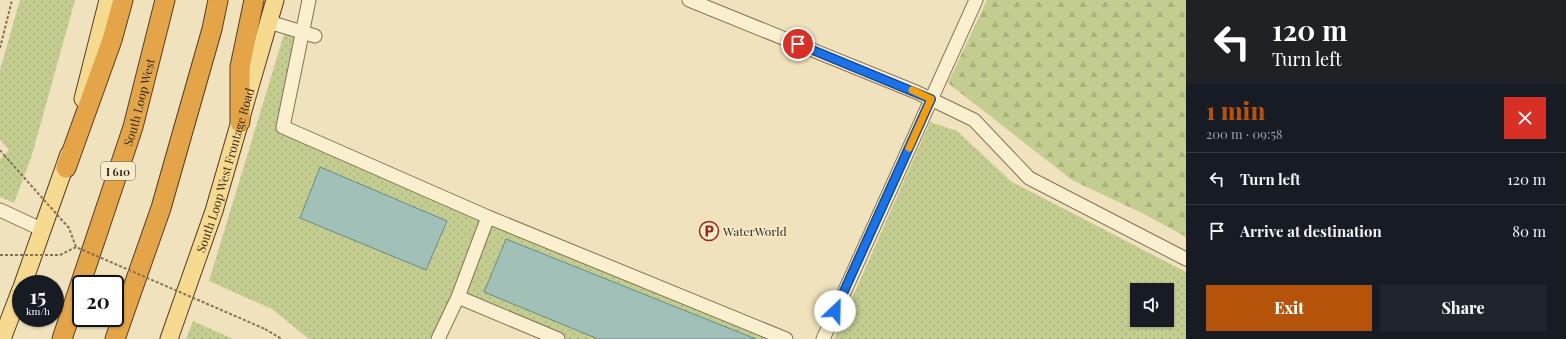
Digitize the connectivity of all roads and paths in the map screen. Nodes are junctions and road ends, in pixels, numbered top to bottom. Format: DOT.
graph roads {
  1 [pos="12,0"];
  2 [pos="108,0"];
  3 [pos="123,0"];
  4 [pos="165,0"];
  5 [pos="218,0"];
  6 [pos="254,0"];
  7 [pos="275,0"];
  8 [pos="309,0"];
  9 [pos="690,0"];
  10 [pos="976,0"];
  11 [pos="269,22"];
  12 [pos="309,34"];
  13 [pos="0,48"];
  14 [pos="931,99"];
  15 [pos="240,122"];
  16 [pos="0,150"];
  17 [pos="66,168"];
  18 [pos="0,210"];
  19 [pos="488,217"];
  20 [pos="44,230"];
  21 [pos="76,247"];
  22 [pos="0,255"];
  23 [pos="1186,259"];
  24 [pos="26,275"];
  25 [pos="458,297"];
  26 [pos="12,313"];
  27 [pos="2,339"];
  28 [pos="62,339"];
  29 [pos="115,339"];
  30 [pos="169,339"];
  31 [pos="282,339"];
  32 [pos="438,339"];
  33 [pos="558,339"];
  34 [pos="786,339"];
  35 [pos="823,339"];
  1 -- 13 [label="path"];
  2 -- 17 [label="main road"];
  3 -- 17 [label="highway"];
  4 -- 28 [label="highway, South Loop West / I 610"];
  5 -- 29 [label="highway"];
  6 -- 15 [label="highway"];
  7 -- 11 [label="main road, South Loop West Frontage Road"];
  8 -- 12 [label="lane"];
  9 -- 14 [label="lane"];
  10 -- 14 [label="lane"];
  11 -- 12 [label="lane"];
  11 -- 15 [label="main road, South Loop West Frontage Road"];
  12 -- 19 [label="lane"];
  14 -- 23 [label="lane"];
  14 -- 35 [label="lane"];
  15 -- 30 [label="main road, South Loop West Frontage Road"];
  16 -- 21 [label="path, bridge"];
  17 -- 20 [label="main road"];
  18 -- 20 [label="lane"];
  19 -- 25 [label="lane"];
  19 -- 34 [label="lane"];
  20 -- 24 [label="main road"];
  21 -- 22 [label="path, bridge"];
  21 -- 31 [label="path, bridge"];
  25 -- 32 [label="lane"];
  25 -- 33 [label="lane"];
  26 -- 27 [label="main road"];
}
